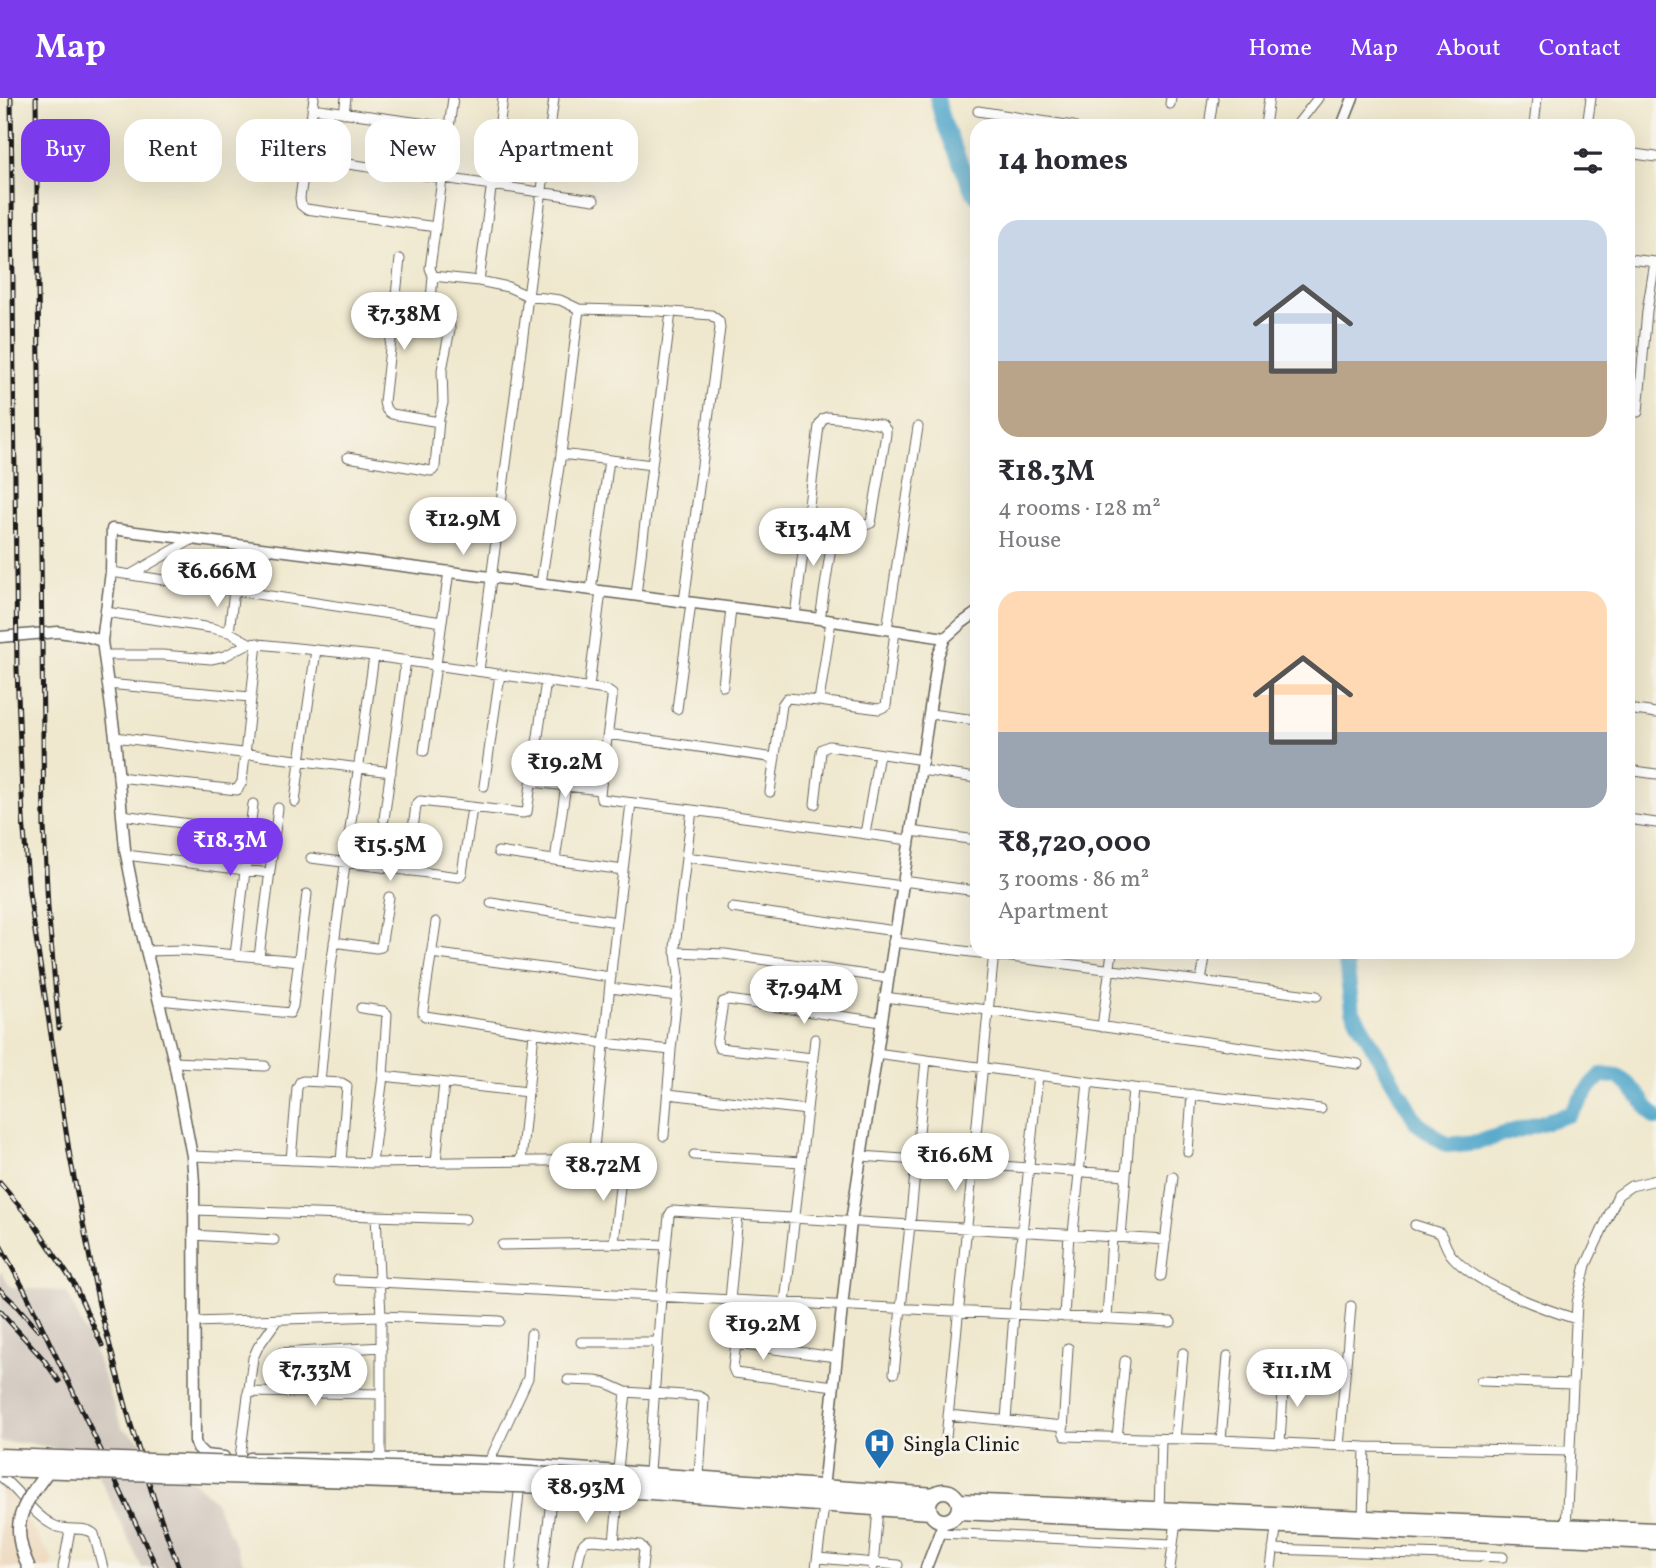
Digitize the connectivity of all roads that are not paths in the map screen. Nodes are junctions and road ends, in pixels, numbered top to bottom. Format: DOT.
graph roads {
  1 [pos="346,98"];
  2 [pos="453,98"];
  3 [pos="503,98"];
  4 [pos="554,98"];
  5 [pos="1213,98"];
  6 [pos="1269,98"];
  7 [pos="1318,98"];
  8 [pos="1353,98"];
  9 [pos="1537,98"];
  10 [pos="1591,98"];
  11 [pos="313,103"];
  12 [pos="978,111"];
  13 [pos="344,113"];
  14 [pos="389,119"];
  15 [pos="450,119"];
  16 [pos="1025,119"];
  17 [pos="1210,119"];
  18 [pos="1266,119"];
  19 [pos="1302,119"];
  20 [pos="1345,119"];
  21 [pos="1535,119"];
  22 [pos="1588,119"];
  23 [pos="1635,154"];
  24 [pos="1656,158"];
  25 [pos="303,182"];
  26 [pos="442,182"];
  27 [pos="460,182"];
  28 [pos="492,187"];
  29 [pos="541,193"];
  30 [pos="594,200"];
  31 [pos="436,227"];
  32 [pos="400,259"];
  33 [pos="1635,260"];
  34 [pos="1655,262"];
  35 [pos="433,276"];
  36 [pos="479,281"];
  37 [pos="528,296"];
  38 [pos="579,309"];
  39 [pos="671,312"];
  40 [pos="1638,412"];
  41 [pos="439,422"];
  42 [pos="918,427"];
  43 [pos="561,454"];
  44 [pos="348,457"];
  45 [pos="609,460"];
  46 [pos="652,465"];
  47 [pos="807,518"];
  48 [pos="835,521"];
  49 [pos="193,539"];
  50 [pos="449,571"];
  51 [pos="111,572"];
  52 [pos="130,575"];
  53 [pos="490,577"];
  54 [pos="541,583"];
  55 [pos="596,590"];
  56 [pos="234,591"];
  57 [pos="636,596"];
  58 [pos="687,602"];
  59 [pos="731,608"];
  60 [pos="106,612"];
  61 [pos="795,616"];
  62 [pos="970,617"];
  63 [pos="825,620"];
  64 [pos="442,622"];
  65 [pos="891,630"];
  66 [pos="229,632"];
  67 [pos="0,637"];
  68 [pos="945,638"];
  69 [pos="102,641"];
  70 [pos="253,643"];
  71 [pos="316,650"];
  72 [pos="104,655"];
  73 [pos="374,656"];
  74 [pos="406,660"];
  75 [pos="436,665"];
  76 [pos="479,671"];
  77 [pos="500,674"];
  78 [pos="546,681"];
  79 [pos="107,684"];
  80 [pos="723,685"];
  81 [pos="589,687"];
  82 [pos="250,696"];
  83 [pos="819,701"];
  84 [pos="677,709"];
  85 [pos="1635,710"];
  86 [pos="1656,713"];
  87 [pos="930,714"];
  88 [pos="970,719"];
  89 [pos="608,734"];
  90 [pos="115,737"];
  91 [pos="424,751"];
  92 [pos="244,753"];
  93 [pos="879,754"];
  94 [pos="775,758"];
  95 [pos="300,761"];
  96 [pos="922,765"];
  97 [pos="358,768"];
  98 [pos="1635,771"];
  99 [pos="390,772"];
  100 [pos="1656,774"];
  101 [pos="118,776"];
  102 [pos="970,777"];
  103 [pos="533,782"];
  104 [pos="485,786"];
  105 [pos="566,786"];
  106 [pos="600,790"];
  107 [pos="770,792"];
  108 [pos="295,802"];
  109 [pos="631,803"];
  110 [pos="253,804"];
  111 [pos="815,804"];
  112 [pos="278,808"];
  113 [pos="472,808"];
  114 [pos="692,810"];
  115 [pos="122,816"];
  116 [pos="384,819"];
  117 [pos="1635,820"];
  118 [pos="1656,822"];
  119 [pos="212,827"];
  120 [pos="865,834"];
  121 [pos="910,835"];
  122 [pos="970,840"];
  123 [pos="498,852"];
  124 [pos="126,855"];
  125 [pos="686,857"];
  126 [pos="311,858"];
  127 [pos="555,860"];
  128 [pos="345,862"];
  129 [pos="246,870"];
  130 [pos="623,870"];
  131 [pos="408,871"];
  132 [pos="269,873"];
  133 [pos="902,884"];
  134 [pos="970,890"];
  135 [pos="307,894"];
  136 [pos="389,897"];
  137 [pos="491,904"];
  138 [pos="732,908"];
  139 [pos="436,922"];
  140 [pos="617,922"];
  141 [pos="894,937"];
  142 [pos="334,942"];
  143 [pos="970,949"];
  144 [pos="147,951"];
  145 [pos="675,952"];
  146 [pos="431,953"];
  147 [pos="235,955"];
  148 [pos="259,957"];
  149 [pos="993,959"];
  150 [pos="1055,959"];
  151 [pos="1111,959"];
  152 [pos="1205,959"];
  153 [pos="299,961"];
  154 [pos="1110,970"];
  155 [pos="611,977"];
  156 [pos="887,978"];
  157 [pos="1201,981"];
  158 [pos="610,988"];
  159 [pos="677,996"];
  160 [pos="1317,996"];
  161 [pos="884,997"];
  162 [pos="159,1000"];
  163 [pos="361,1008"];
  164 [pos="988,1010"];
  165 [pos="881,1022"];
  166 [pos="1102,1027"];
  167 [pos="534,1033"];
  168 [pos="815,1038"];
  169 [pos="604,1043"];
  170 [pos="671,1050"];
  171 [pos="876,1053"];
  172 [pos="813,1058"];
  173 [pos="926,1059"];
  174 [pos="174,1062"];
  175 [pos="1358,1064"];
  176 [pos="265,1066"];
  177 [pos="982,1068"];
  178 [pos="1038,1075"];
  179 [pos="383,1076"];
  180 [pos="320,1082"];
  181 [pos="1088,1082"];
  182 [pos="444,1083"];
  183 [pos="1133,1088"];
  184 [pos="528,1092"];
  185 [pos="668,1094"];
  186 [pos="1192,1094"];
  187 [pos="1321,1109"];
  188 [pos="807,1110"];
  189 [pos="664,1136"];
  190 [pos="1188,1152"];
  191 [pos="694,1155"];
  192 [pos="192,1156"];
  193 [pos="860,1156"];
  194 [pos="593,1159"];
  195 [pos="290,1160"];
  196 [pos="521,1160"];
  197 [pos="916,1160"];
  198 [pos="341,1162"];
  199 [pos="436,1162"];
  200 [pos="372,1163"];
  201 [pos="801,1163"];
  202 [pos="973,1164"];
  203 [pos="1029,1168"];
  204 [pos="1079,1171"];
  205 [pos="1126,1175"];
  206 [pos="1173,1177"];
  207 [pos="1656,1180"];
  208 [pos="193,1210"];
  209 [pos="738,1215"];
  210 [pos="376,1216"];
  211 [pos="794,1218"];
  212 [pos="465,1219"];
  213 [pos="851,1222"];
  214 [pos="911,1225"];
  215 [pos="1415,1225"];
  216 [pos="966,1228"];
  217 [pos="1022,1231"];
  218 [pos="1071,1234"];
  219 [pos="193,1235"];
  220 [pos="1116,1237"];
  221 [pos="274,1240"];
  222 [pos="1166,1240"];
  223 [pos="614,1243"];
  224 [pos="502,1245"];
  225 [pos="666,1245"];
  226 [pos="1161,1276"];
  227 [pos="338,1280"];
  228 [pos="380,1283"];
  229 [pos="661,1297"];
  230 [pos="730,1300"];
  231 [pos="741,1301"];
  232 [pos="785,1303"];
  233 [pos="842,1306"];
  234 [pos="1351,1306"];
  235 [pos="901,1308"];
  236 [pos="958,1311"];
  237 [pos="1014,1314"];
  238 [pos="381,1316"];
  239 [pos="1064,1317"];
  240 [pos="1107,1319"];
  241 [pos="1576,1319"];
  242 [pos="277,1320"];
  243 [pos="500,1321"];
  244 [pos="194,1322"];
  245 [pos="1171,1322"];
  246 [pos="531,1334"];
  247 [pos="581,1342"];
  248 [pos="658,1342"];
  249 [pos="736,1344"];
  250 [pos="382,1346"];
  251 [pos="1068,1348"];
  252 [pos="281,1353"];
  253 [pos="1183,1353"];
  254 [pos="1228,1356"];
  255 [pos="836,1357"];
  256 [pos="1125,1361"];
  257 [pos="894,1373"];
  258 [pos="1284,1374"];
  259 [pos="568,1380"];
  260 [pos="1481,1381"];
  261 [pos="1573,1384"];
  262 [pos="834,1386"];
  263 [pos="248,1392"];
  264 [pos="626,1392"];
  265 [pos="382,1394"];
  266 [pos="654,1394"];
  267 [pos="948,1415"];
  268 [pos="1006,1420"];
  269 [pos="1064,1426"];
  270 [pos="946,1438"];
  271 [pos="1117,1438"];
  272 [pos="1161,1439"];
  273 [pos="1175,1439"];
  274 [pos="1221,1440"];
  275 [pos="1280,1443"];
  276 [pos="1339,1446"];
  277 [pos="1365,1447"];
  278 [pos="1570,1451"];
  279 [pos="0,1456"];
  280 [pos="240,1457"];
  281 [pos="381,1459"];
  282 [pos="489,1462"];
  283 [pos="521,1464"];
  284 [pos="554,1466"];
  285 [pos="0,1469"];
  286 [pos="618,1470"];
  287 [pos="48,1471"];
  288 [pos="649,1472"];
  289 [pos="0,1476"];
  290 [pos="699,1476"];
  291 [pos="581,1482"];
  292 [pos="619,1490"];
  293 [pos="823,1495"];
  294 [pos="932,1501"];
  295 [pos="958,1506"];
  296 [pos="878,1509"];
  297 [pos="1159,1515"];
  298 [pos="1277,1520"];
  299 [pos="1176,1521"];
  300 [pos="1363,1523"];
  301 [pos="941,1527"];
  302 [pos="70,1530"];
  303 [pos="1656,1530"];
  304 [pos="1566,1532"];
  305 [pos="614,1542"];
  306 [pos="1656,1542"];
  307 [pos="1173,1544"];
  308 [pos="1273,1549"];
  309 [pos="1503,1557"];
  310 [pos="817,1563"];
  311 [pos="873,1565"];
  312 [pos="898,1565"];
  313 [pos="29,1568"];
  314 [pos="63,1568"];
  315 [pos="103,1568"];
  316 [pos="512,1568"];
  317 [pos="543,1568"];
  318 [pos="577,1568"];
  319 [pos="642,1568"];
  320 [pos="926,1568"];
  321 [pos="1170,1568"];
  322 [pos="1271,1568"];
  1 -- 13 [label="street"];
  2 -- 15 [label="street"];
  3 -- 28 [label="street"];
  4 -- 29 [label="street"];
  5 -- 17 [label="street"];
  6 -- 18 [label="street"];
  7 -- 19 [label="street"];
  8 -- 20 [label="street"];
  9 -- 21 [label="street"];
  10 -- 22 [label="street"];
  11 -- 13 [label="street"];
  12 -- 16 [label="street"];
  13 -- 14 [label="street"];
  23 -- 24 [label="street"];
  25 -- 31 [label="street"];
  26 -- 31 [label="street"];
  27 -- 28 [label="street"];
  28 -- 29 [label="street"];
  28 -- 36 [label="street"];
  29 -- 30 [label="street"];
  29 -- 37 [label="street"];
  31 -- 35 [label="street"];
  32 -- 41 [label="street"];
  33 -- 34 [label="street"];
  34 -- 40 [label="street"];
  35 -- 36 [label="street"];
  35 -- 41 [label="street"];
  36 -- 37 [label="street"];
  37 -- 38 [label="street"];
  37 -- 53 [label="street"];
  38 -- 39 [label="street"];
  38 -- 43 [label="street"];
  39 -- 46 [label="street"];
  39 -- 58 [label="street"];
  41 -- 44 [label="street"];
  42 -- 65 [label="street"];
  43 -- 45 [label="street"];
  43 -- 54 [label="street"];
  45 -- 46 [label="street"];
  45 -- 55 [label="street"];
  46 -- 57 [label="street"];
  47 -- 48 [label="street"];
  47 -- 48 [label="street"];
  47 -- 61 [label="street"];
  48 -- 63 [label="street"];
  49 -- 50 [label="street"];
  49 -- 51 [label="street"];
  49 -- 52 [label="street"];
  50 -- 53 [label="street"];
  50 -- 64 [label="street"];
  51 -- 52 [label="street"];
  51 -- 60 [label="street"];
  52 -- 56 [label="street"];
  53 -- 54 [label="street"];
  53 -- 76 [label="street"];
  54 -- 55 [label="street"];
  55 -- 57 [label="street"];
  55 -- 81 [label="street"];
  56 -- 64 [label="street"];
  56 -- 66 [label="street"];
  57 -- 58 [label="street"];
  58 -- 59 [label="street"];
  58 -- 84 [label="street"];
  59 -- 61 [label="street"];
  59 -- 80 [label="street"];
  60 -- 66 [label="street"];
  60 -- 69 [label="street"];
  61 -- 63 [label="street"];
  62 -- 68 [label="street"];
  63 -- 65 [label="street"];
  63 -- 83 [label="street"];
  64 -- 75 [label="street"];
  65 -- 68 [label="street"];
  65 -- 83 [label="street"];
  66 -- 70 [label="street"];
  67 -- 69 [label="street"];
  68 -- 87 [label="street"];
  69 -- 72 [label="street"];
  70 -- 71 [label="street"];
  70 -- 72 [label="street"];
  70 -- 82 [label="street"];
  71 -- 73 [label="street"];
  71 -- 95 [label="street"];
  72 -- 79 [label="street"];
  73 -- 74 [label="street"];
  73 -- 97 [label="street"];
  74 -- 75 [label="street"];
  74 -- 99 [label="street"];
  75 -- 76 [label="street"];
  75 -- 91 [label="street"];
  76 -- 77 [label="street"];
  77 -- 78 [label="street"];
  77 -- 104 [label="street"];
  78 -- 81 [label="street"];
  78 -- 103 [label="street"];
  79 -- 82 [label="street"];
  79 -- 90 [label="street"];
  81 -- 89 [label="street"];
  82 -- 92 [label="street"];
  83 -- 94 [label="street"];
  85 -- 86 [label="street"];
  87 -- 88 [label="street"];
  87 -- 96 [label="street"];
  89 -- 94 [label="street"];
  89 -- 106 [label="street"];
  90 -- 92 [label="street"];
  90 -- 101 [label="street"];
  92 -- 95 [label="street"];
  92 -- 101 [label="street"];
  93 -- 96 [label="street"];
  93 -- 111 [label="street"];
  93 -- 120 [label="street"];
  94 -- 107 [label="street"];
  95 -- 97 [label="street"];
  95 -- 108 [label="street"];
  96 -- 102 [label="street"];
  96 -- 121 [label="street"];
  97 -- 99 [label="street"];
  97 -- 128 [label="street"];
  98 -- 100 [label="street"];
  99 -- 116 [label="street"];
  101 -- 115 [label="street"];
  103 -- 105 [label="street"];
  103 -- 113 [label="street"];
  105 -- 106 [label="street"];
  105 -- 127 [label="street"];
  106 -- 109 [label="street"];
  109 -- 114 [label="street"];
  109 -- 130 [label="street"];
  110 -- 129 [label="street"];
  112 -- 132 [label="street"];
  113 -- 131 [label="street"];
  113 -- 131 [label="street"];
  114 -- 120 [label="street"];
  114 -- 125 [label="street"];
  115 -- 119 [label="street"];
  115 -- 124 [label="street"];
  117 -- 118 [label="street"];
  120 -- 121 [label="street"];
  121 -- 122 [label="street"];
  121 -- 133 [label="street"];
  123 -- 127 [label="street"];
  124 -- 129 [label="street"];
  124 -- 144 [label="street"];
  125 -- 133 [label="street"];
  125 -- 145 [label="street"];
  126 -- 128 [label="street"];
  127 -- 130 [label="street"];
  128 -- 131 [label="street"];
  128 -- 142 [label="street"];
  129 -- 132 [label="street"];
  129 -- 147 [label="street"];
  130 -- 140 [label="street"];
  132 -- 148 [label="street"];
  133 -- 134 [label="street"];
  133 -- 141 [label="street"];
  135 -- 153 [label="street"];
  136 -- 142 [label="street"];
  137 -- 140 [label="street"];
  138 -- 141 [label="street"];
  139 -- 146 [label="street"];
  140 -- 155 [label="street"];
  141 -- 143 [label="street"];
  141 -- 156 [label="street"];
  142 -- 180 [label="street"];
  144 -- 147 [label="street"];
  144 -- 162 [label="street"];
  145 -- 156 [label="street"];
  145 -- 159 [label="street"];
  146 -- 155 [label="street"];
  146 -- 167 [label="street"];
  147 -- 148 [label="street"];
  148 -- 153 [label="street"];
  149 -- 164 [label="street"];
  150 -- 154 [label="street"];
  151 -- 154 [label="street"];
  152 -- 157 [label="street"];
  153 -- 162 [label="street"];
  154 -- 157 [label="street"];
  154 -- 166 [label="street"];
  155 -- 158 [label="street"];
  156 -- 161 [label="street"];
  157 -- 160 [label="street"];
  158 -- 159 [label="street"];
  158 -- 169 [label="street"];
  159 -- 170 [label="street"];
  161 -- 164 [label="street"];
  161 -- 165 [label="street"];
  162 -- 174 [label="street"];
  163 -- 179 [label="street"];
  164 -- 166 [label="street"];
  164 -- 177 [label="street"];
  165 -- 171 [label="street"];
  165 -- 172 [label="street"];
  166 -- 175 [label="street"];
  167 -- 169 [label="street"];
  167 -- 184 [label="street"];
  168 -- 172 [label="street"];
  169 -- 170 [label="street"];
  169 -- 194 [label="street"];
  170 -- 185 [label="street"];
  171 -- 173 [label="street"];
  171 -- 193 [label="street"];
  172 -- 188 [label="street"];
  173 -- 177 [label="street"];
  173 -- 197 [label="street"];
  174 -- 176 [label="street"];
  174 -- 192 [label="street"];
  177 -- 178 [label="street"];
  177 -- 202 [label="street"];
  178 -- 181 [label="street"];
  178 -- 203 [label="street"];
  179 -- 182 [label="street"];
  179 -- 200 [label="street"];
  180 -- 195 [label="street"];
  180 -- 198 [label="street"];
  181 -- 183 [label="street"];
  181 -- 204 [label="street"];
  182 -- 184 [label="street"];
  182 -- 199 [label="street"];
  183 -- 186 [label="street"];
  183 -- 205 [label="street"];
  184 -- 196 [label="street"];
  185 -- 188 [label="street"];
  185 -- 189 [label="street"];
  186 -- 187 [label="street"];
  186 -- 190 [label="street"];
  188 -- 201 [label="street"];
  191 -- 201 [label="street"];
  192 -- 195 [label="street"];
  192 -- 208 [label="street"];
  193 -- 197 [label="street"];
  193 -- 213 [label="street"];
  194 -- 196 [label="street"];
  194 -- 223 [label="street"];
  195 -- 198 [label="street"];
  196 -- 199 [label="street"];
  197 -- 202 [label="street"];
  197 -- 214 [label="street"];
  198 -- 200 [label="street"];
  199 -- 200 [label="street"];
  201 -- 211 [label="street"];
  202 -- 203 [label="street"];
  202 -- 216 [label="street"];
  203 -- 204 [label="street"];
  203 -- 217 [label="street"];
  204 -- 205 [label="street"];
  204 -- 218 [label="street"];
  205 -- 220 [label="street"];
  206 -- 222 [label="street"];
  207 -- 241 [label="street"];
  208 -- 210 [label="street"];
  208 -- 219 [label="street"];
  209 -- 211 [label="street"];
  209 -- 225 [label="street"];
  209 -- 230 [label="street"];
  210 -- 212 [label="street"];
  210 -- 228 [label="street"];
  211 -- 213 [label="street"];
  211 -- 232 [label="street"];
  213 -- 214 [label="street"];
  213 -- 233 [label="street"];
  214 -- 216 [label="street"];
  214 -- 235 [label="street"];
  215 -- 241 [label="street"];
  216 -- 217 [label="street"];
  216 -- 236 [label="street"];
  217 -- 218 [label="street"];
  217 -- 237 [label="street"];
  218 -- 220 [label="street"];
  218 -- 239 [label="street"];
  219 -- 221 [label="street"];
  219 -- 244 [label="street"];
  220 -- 222 [label="street"];
  220 -- 240 [label="street"];
  222 -- 226 [label="street"];
  223 -- 224 [label="street"];
  223 -- 225 [label="street"];
  225 -- 229 [label="street"];
  227 -- 228 [label="street"];
  228 -- 229 [label="street"];
  228 -- 238 [label="street"];
  229 -- 230 [label="street"];
  229 -- 248 [label="street"];
  230 -- 231 [label="street"];
  231 -- 232 [label="street"];
  231 -- 249 [label="street"];
  232 -- 233 [label="street"];
  233 -- 235 [label="street"];
  233 -- 255 [label="street"];
  234 -- 276 [label="street"];
  235 -- 236 [label="street"];
  235 -- 257 [label="street"];
  236 -- 237 [label="street"];
  236 -- 267 [label="street"];
  237 -- 239 [label="street"];
  237 -- 268 [label="street"];
  238 -- 242 [label="street"];
  238 -- 243 [label="street"];
  238 -- 250 [label="street"];
  239 -- 240 [label="street"];
  240 -- 245 [label="street"];
  241 -- 261 [label="street"];
  242 -- 244 [label="street"];
  242 -- 263 [label="street"];
  244 -- 280 [label="street"];
  246 -- 282 [label="street"];
  247 -- 248 [label="street"];
  248 -- 266 [label="street"];
  249 -- 255 [label="street"];
  249 -- 262 [label="street"];
  250 -- 252 [label="street"];
  250 -- 265 [label="street"];
  251 -- 269 [label="street"];
  253 -- 273 [label="street"];
  254 -- 274 [label="street"];
  255 -- 262 [label="street"];
  256 -- 271 [label="street"];
  258 -- 275 [label="street"];
  259 -- 264 [label="street"];
  260 -- 261 [label="street"];
  261 -- 278 [label="street"];
  262 -- 293 [label="street"];
  263 -- 265 [label="street"];
  263 -- 280 [label="street"];
  264 -- 266 [label="street"];
  264 -- 286 [label="street"];
  265 -- 281 [label="street"];
  266 -- 288 [label="street"];
  266 -- 290 [label="street"];
  267 -- 268 [label="street"];
  267 -- 270 [label="street"];
  268 -- 269 [label="street"];
  269 -- 271 [label="street"];
  271 -- 272 [label="street"];
  272 -- 273 [label="street"];
  272 -- 297 [label="street"];
  273 -- 274 [label="street"];
  274 -- 275 [label="street"];
  275 -- 276 [label="street"];
  276 -- 277 [label="street"];
  277 -- 278 [label="street"];
  277 -- 300 [label="street"];
  278 -- 304 [label="street"];
  279 -- 291 [label="main road, bridge"];
  280 -- 281 [label="street"];
  281 -- 282 [label="street"];
  282 -- 283 [label="street"];
  283 -- 284 [label="street"];
  283 -- 316 [label="street"];
  284 -- 286 [label="street"];
  284 -- 317 [label="street"];
  285 -- 287 [label="main road, bridge"];
  286 -- 288 [label="street"];
  287 -- 291 [label="main road, bridge"];
  287 -- 313 [label="main road, bridge"];
  288 -- 290 [label="street"];
  289 -- 302 [label="street"];
  290 -- 293 [label="street"];
  291 -- 292 [label="main road"];
  291 -- 293 [label="main road"];
  292 -- 293 [label="main road"];
  292 -- 305 [label="street"];
  293 -- 294 [label="main road"];
  293 -- 296 [label="main road"];
  293 -- 310 [label="street"];
  294 -- 295 [label="main road"];
  294 -- 296 [label="main road"];
  294 -- 301 [label="main road"];
  295 -- 297 [label="main road"];
  295 -- 301 [label="main road"];
  296 -- 311 [label="street"];
  297 -- 298 [label="main road"];
  297 -- 299 [label="main road"];
  298 -- 299 [label="main road"];
  298 -- 300 [label="main road"];
  298 -- 308 [label="street"];
  299 -- 307 [label="street"];
  300 -- 304 [label="main road"];
  301 -- 307 [label="street"];
  301 -- 320 [label="street"];
  302 -- 314 [label="street"];
  302 -- 315 [label="street"];
  303 -- 304 [label="main road"];
  304 -- 306 [label="main road"];
  305 -- 318 [label="street"];
  305 -- 319 [label="street"];
  307 -- 321 [label="street"];
  308 -- 309 [label="street"];
  308 -- 322 [label="street"];
  310 -- 311 [label="street"];
  311 -- 312 [label="street"];
}
